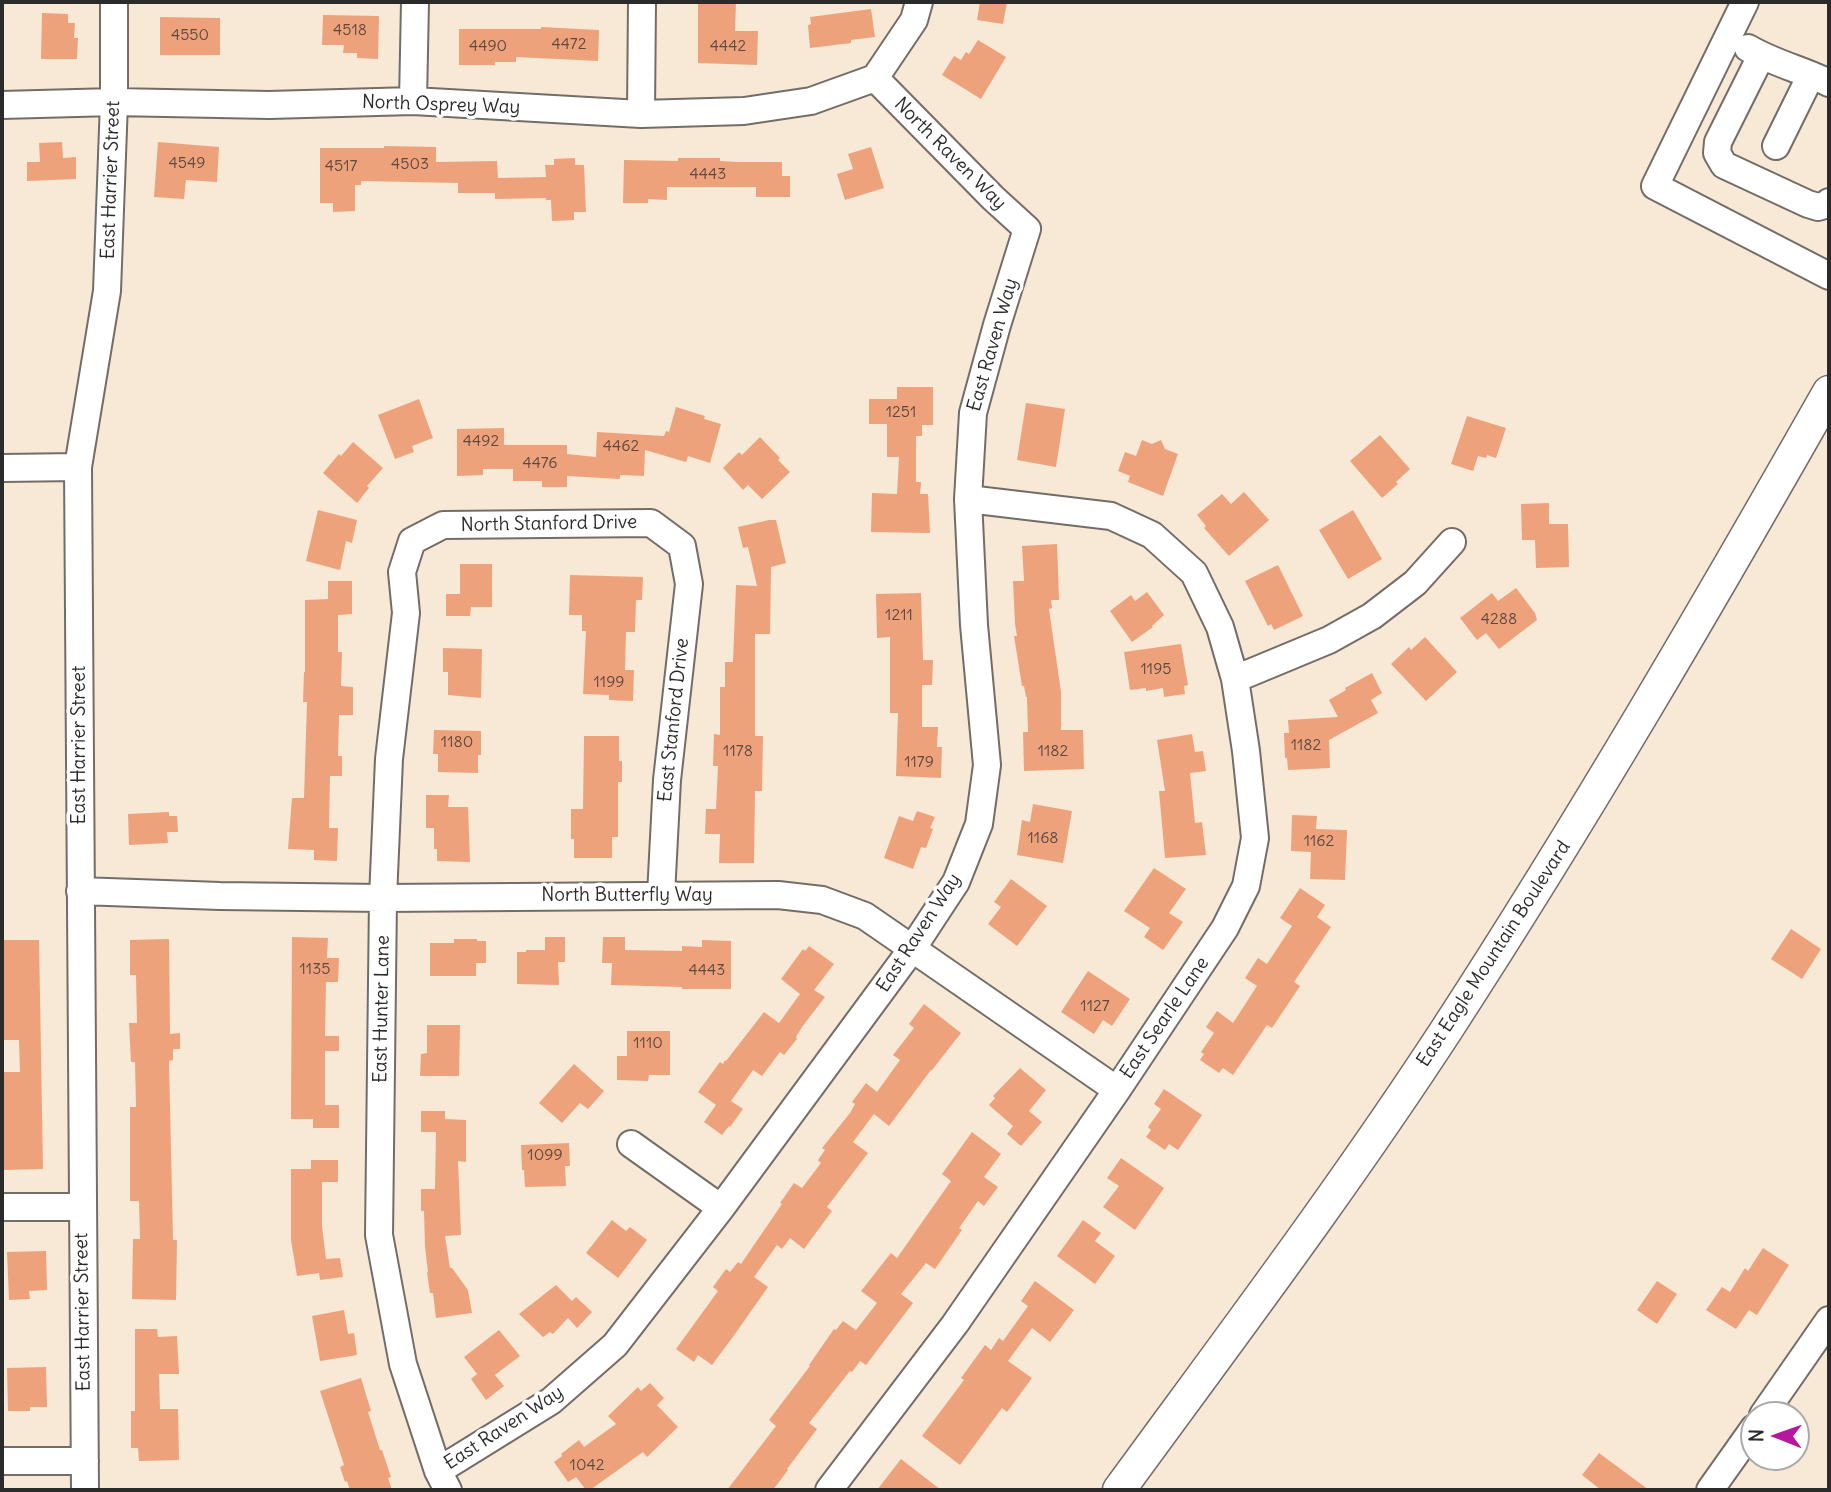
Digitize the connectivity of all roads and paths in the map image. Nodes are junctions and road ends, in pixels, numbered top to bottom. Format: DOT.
graph roads {
  1 [pos="114,2"];
  2 [pos="415,2"];
  3 [pos="642,2"];
  4 [pos="919,2"];
  5 [pos="1745,2"];
  6 [pos="1728,37"];
  7 [pos="1761,56"];
  8 [pos="875,78"];
  9 [pos="1820,79"];
  10 [pos="114,102"];
  11 [pos="413,102"];
  12 [pos="2,105"];
  13 [pos="640,114"];
  14 [pos="1776,146"];
  15 [pos="1829,202"];
  16 [pos="1027,229"];
  17 [pos="1829,276"];
  18 [pos="1829,392"];
  19 [pos="78,467"];
  20 [pos="2,468"];
  21 [pos="968,499"];
  22 [pos="412,541"];
  23 [pos="1452,541"];
  24 [pos="682,546"];
  25 [pos="1235,679"];
  26 [pos="80,891"];
  27 [pos="662,895"];
  28 [pos="383,898"];
  29 [pos="912,949"];
  30 [pos="1117,1090"];
  31 [pos="631,1144"];
  32 [pos="2,1207"];
  33 [pos="82,1207"];
  34 [pos="721,1208"];
  35 [pos="1829,1320"];
  36 [pos="1773,1401"];
  37 [pos="1740,1448"];
  38 [pos="2,1461"];
  39 [pos="85,1461"];
  40 [pos="443,1481"];
  41 [pos="85,1490"];
  42 [pos="829,1490"];
  43 [pos="1119,1490"];
  44 [pos="1710,1490"];
  1 -- 10 [label="street, East Harrier Street"];
  2 -- 11 [label="street"];
  3 -- 13 [label="street"];
  4 -- 8 [label="street"];
  5 -- 6 [label="street"];
  6 -- 7 [label="street"];
  6 -- 17 [label="street"];
  7 -- 9 [label="street"];
  7 -- 15 [label="street"];
  8 -- 13 [label="street, North Osprey Way"];
  8 -- 16 [label="street, North Raven Way"];
  9 -- 14 [label="street"];
  10 -- 11 [label="street, North Osprey Way"];
  10 -- 12 [label="street, North Osprey Way"];
  10 -- 19 [label="street, East Harrier Street"];
  11 -- 13 [label="street, North Osprey Way"];
  16 -- 21 [label="street, East Raven Way"];
  18 -- 43 [label="main road, East Eagle Mountain Boulevard"];
  19 -- 20 [label="street"];
  19 -- 26 [label="street, East Harrier Street"];
  21 -- 25 [label="street, East Searle Lane"];
  21 -- 29 [label="street, East Raven Way"];
  22 -- 24 [label="street, North Stanford Drive"];
  22 -- 28 [label="street, East Hunter Lane"];
  23 -- 25 [label="street"];
  24 -- 27 [label="street, East Stanford Drive"];
  25 -- 30 [label="street, East Searle Lane"];
  26 -- 28 [label="street, North Butterfly Way"];
  26 -- 33 [label="street, East Harrier Street"];
  27 -- 28 [label="street, North Butterfly Way"];
  27 -- 29 [label="street, North Butterfly Way"];
  28 -- 40 [label="street, East Hunter Lane"];
  29 -- 30 [label="street, North Butterfly Way"];
  29 -- 34 [label="street, East Raven Way"];
  30 -- 42 [label="street, East Searle Lane"];
  31 -- 34 [label="street"];
  32 -- 33 [label="street"];
  33 -- 39 [label="street, East Harrier Street"];
  34 -- 40 [label="street, East Raven Way"];
  35 -- 36 [label="street"];
  37 -- 44 [label="street"];
  38 -- 39 [label="street"];
  39 -- 41 [label="street, East Harrier Street"];
}
